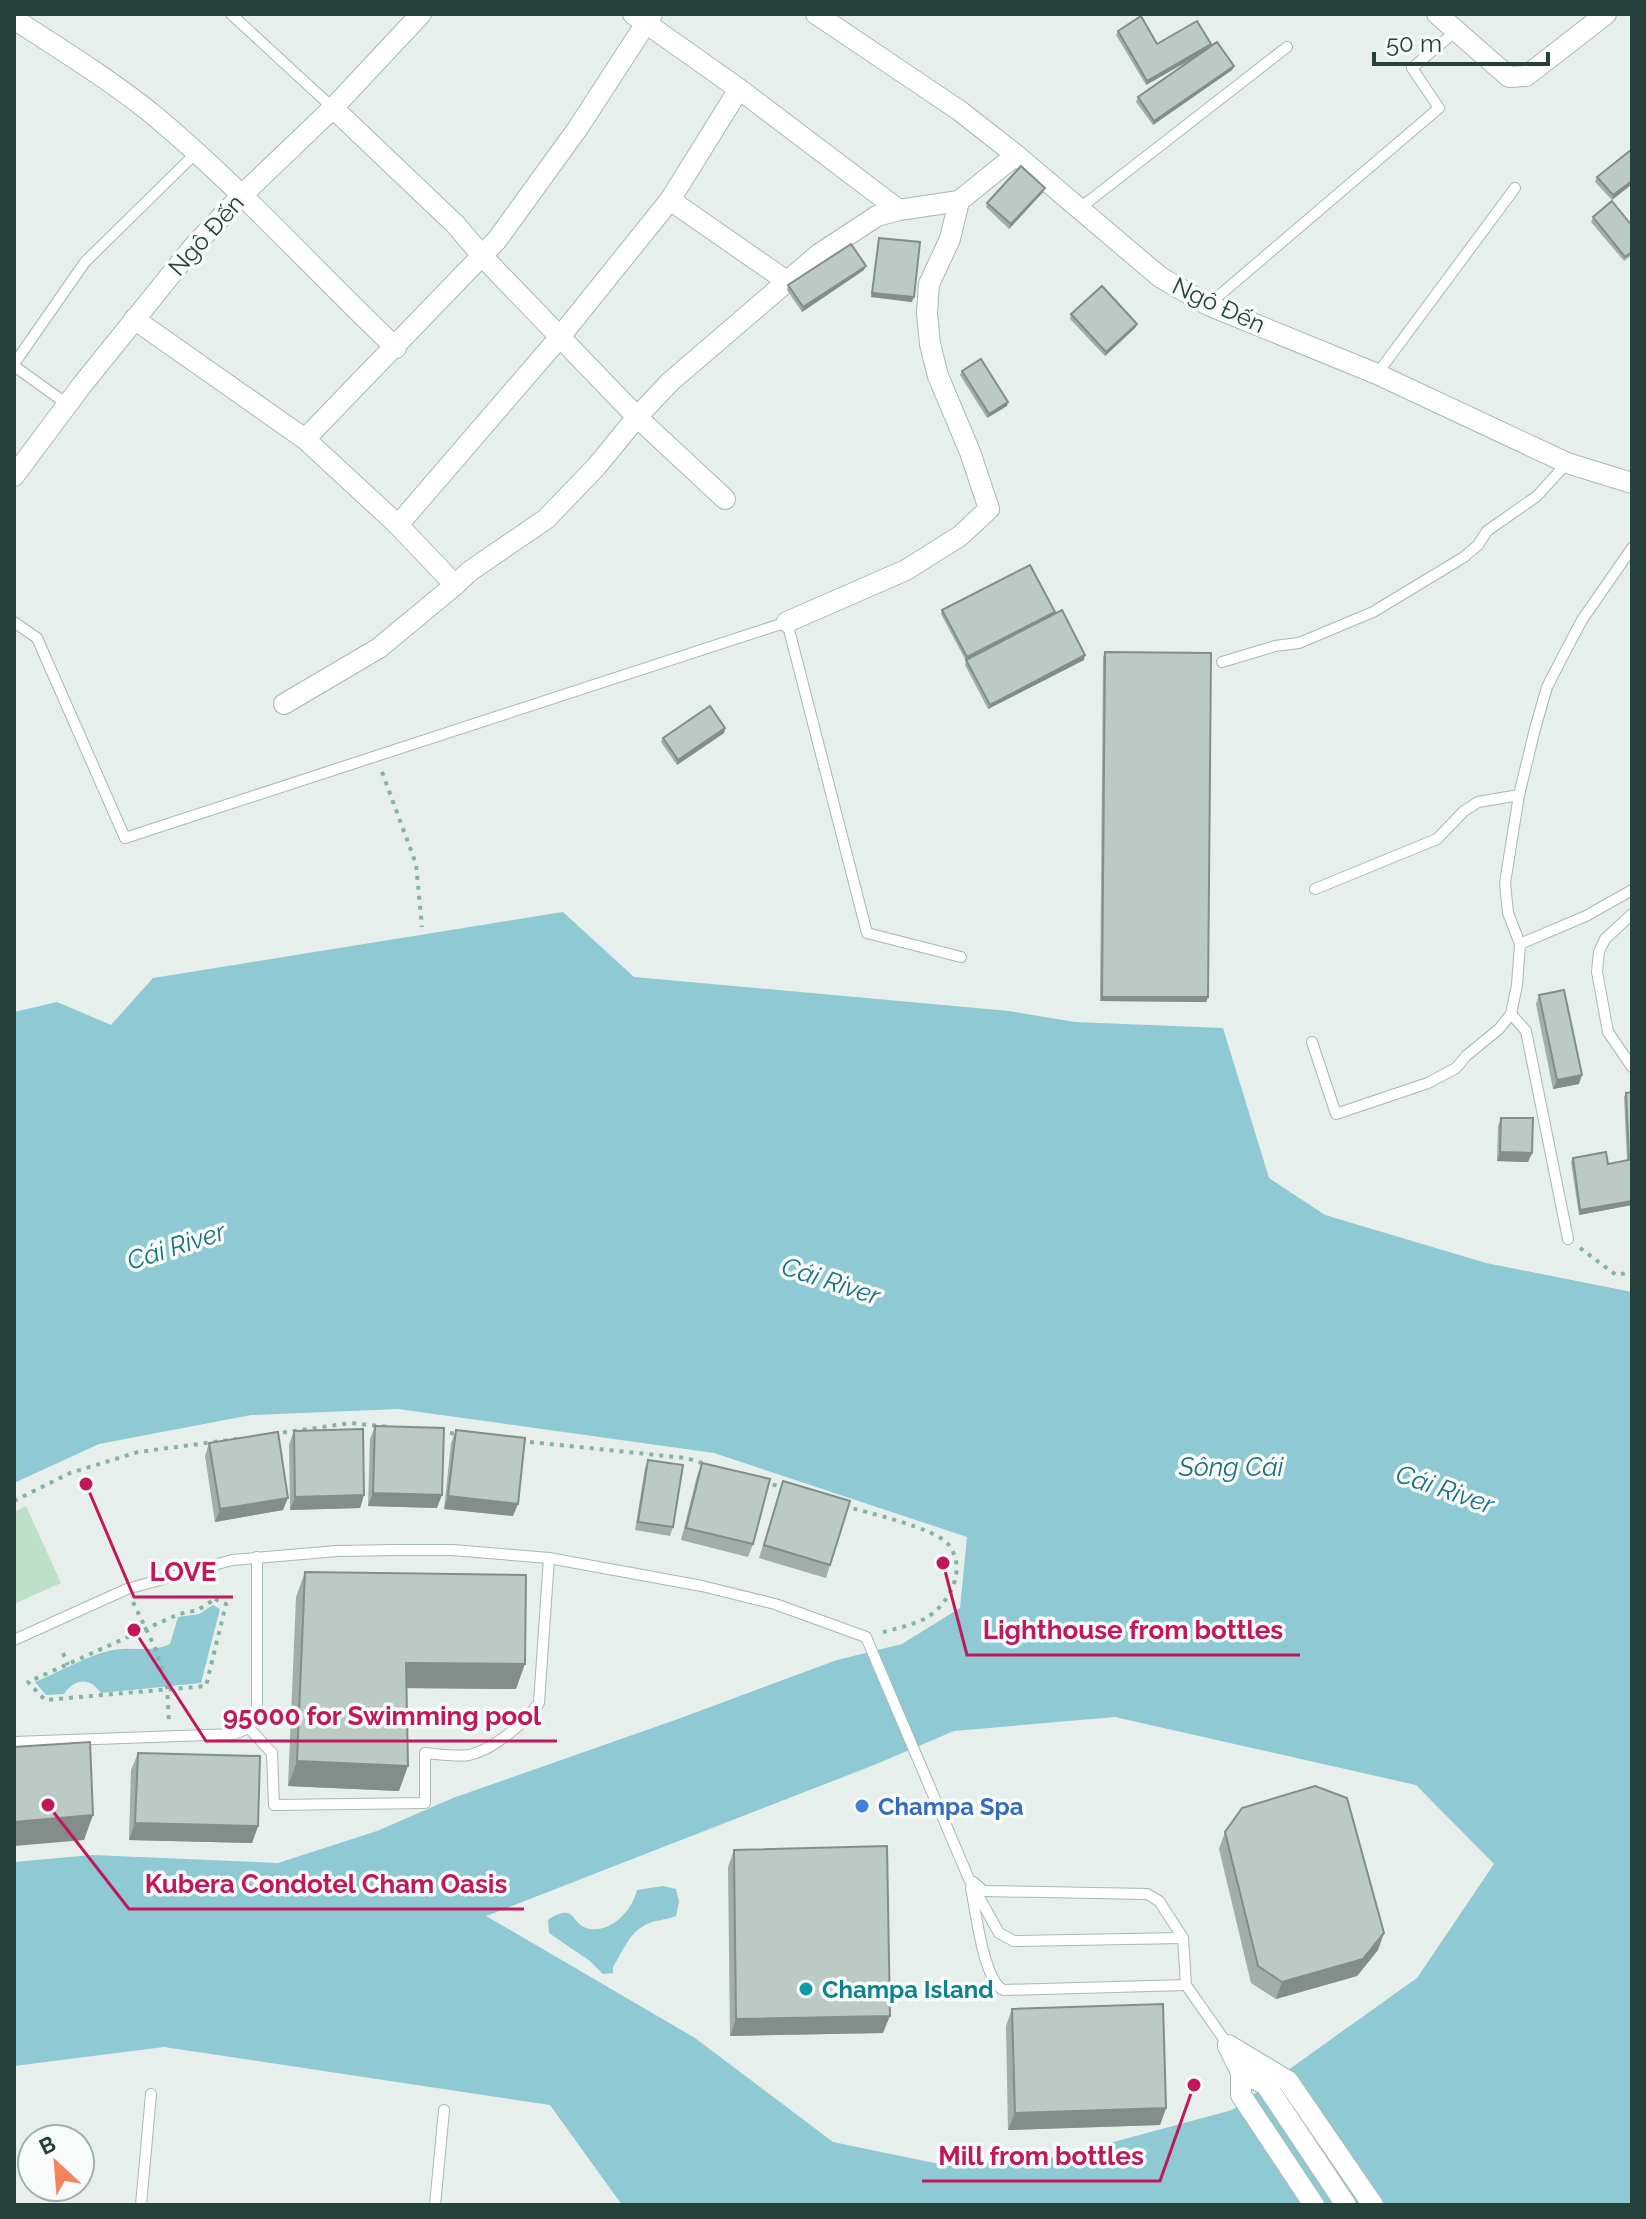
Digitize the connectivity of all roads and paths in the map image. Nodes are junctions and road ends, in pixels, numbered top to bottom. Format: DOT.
graph roads {
  1 [pos="231,14"];
  2 [pos="816,14"];
  3 [pos="1437,14"];
  4 [pos="1606,14"];
  5 [pos="413,17"];
  6 [pos="644,17"];
  7 [pos="14,19"];
  8 [pos="1455,32"];
  9 [pos="1287,47"];
  10 [pos="739,89"];
  11 [pos="333,108"];
  12 [pos="196,153"];
  13 [pos="1016,155"];
  14 [pos="1515,188"];
  15 [pos="241,196"];
  16 [pos="670,200"];
  17 [pos="959,201"];
  18 [pos="1080,208"];
  19 [pos="899,210"];
  20 [pos="483,257"];
  21 [pos="788,282"];
  22 [pos="1208,305"];
  23 [pos="134,319"];
  24 [pos="559,338"];
  25 [pos="396,348"];
  26 [pos="14,365"];
  27 [pos="1377,374"];
  28 [pos="67,404"];
  29 [pos="637,417"];
  30 [pos="305,439"];
  31 [pos="1567,463"];
  32 [pos="14,476"];
  33 [pos="1632,483"];
  34 [pos="725,499"];
  35 [pos="398,525"];
  36 [pos="1632,548"];
  37 [pos="455,585"];
  38 [pos="14,622"];
  39 [pos="787,622"];
  40 [pos="1222,662"];
  41 [pos="284,704"];
  42 [pos="377,756"];
  43 [pos="1519,795"];
  44 [pos="1315,889"];
  45 [pos="1632,890"];
  46 [pos="1632,914"];
  47 [pos="422,927"];
  48 [pos="1520,944"];
  49 [pos="961,957"];
  50 [pos="1511,1014"];
  51 [pos="1312,1042"];
  52 [pos="1632,1067"];
  53 [pos="1568,1239"];
  54 [pos="1632,1272"];
  55 [pos="397,1428"];
  56 [pos="427,1431"];
  57 [pos="260,1436"];
  58 [pos="473,1436"];
  59 [pos="244,1438"];
  60 [pos="519,1441"];
  61 [pos="716,1467"];
  62 [pos="760,1481"];
  63 [pos="790,1490"];
  64 [pos="14,1501"];
  65 [pos="834,1503"];
  66 [pos="257,1557"];
  67 [pos="549,1558"];
  68 [pos="127,1589"];
  69 [pos="146,1630"];
  70 [pos="866,1637"];
  71 [pos="14,1640"];
  72 [pos="63,1653"];
  73 [pos="68,1665"];
  74 [pos="168,1687"];
  75 [pos="249,1728"];
  76 [pos="170,1736"];
  77 [pos="14,1742"];
  78 [pos="969,1879"];
  79 [pos="1183,1938"];
  80 [pos="1186,1985"];
  81 [pos="1228,2045"];
  82 [pos="1241,2072"];
  83 [pos="151,2094"];
  84 [pos="444,2110"];
  85 [pos="141,2205"];
  86 [pos="435,2205"];
  87 [pos="1314,2205"];
  88 [pos="1346,2205"];
  89 [pos="1373,2205"];
  1 -- 11 [label="lane"];
  2 -- 13 [label="street, Ngô Đến"];
  3 -- 8 [label="street"];
  4 -- 8 [label="street"];
  5 -- 11 [label="street, Ngô Đến"];
  6 -- 10 [label="street"];
  6 -- 20 [label="street"];
  7 -- 12 [label="street"];
  8 -- 22 [label="lane"];
  9 -- 18 [label="lane"];
  10 -- 16 [label="street"];
  10 -- 19 [label="street"];
  11 -- 15 [label="street, Ngô Đến"];
  11 -- 20 [label="street"];
  12 -- 15 [label="street"];
  12 -- 26 [label="lane"];
  13 -- 17 [label="street"];
  13 -- 18 [label="street, Ngô Đến"];
  14 -- 27 [label="lane"];
  15 -- 23 [label="street, Ngô Đến"];
  15 -- 25 [label="street"];
  16 -- 21 [label="street"];
  16 -- 24 [label="street"];
  17 -- 19 [label="street"];
  17 -- 39 [label="street"];
  18 -- 22 [label="street, Ngô Đến"];
  19 -- 21 [label="street"];
  20 -- 24 [label="street"];
  20 -- 25 [label="street"];
  21 -- 29 [label="street"];
  22 -- 27 [label="street, Ngô Đến"];
  23 -- 28 [label="street, Ngô Đến"];
  23 -- 30 [label="street"];
  24 -- 29 [label="street"];
  24 -- 35 [label="street"];
  25 -- 30 [label="street"];
  26 -- 28 [label="lane"];
  27 -- 31 [label="street, Ngô Đến"];
  28 -- 32 [label="street, Ngô Đến"];
  29 -- 34 [label="street"];
  29 -- 37 [label="street"];
  30 -- 35 [label="street"];
  31 -- 33 [label="street, Ngô Đến"];
  31 -- 40 [label="lane"];
  35 -- 37 [label="street"];
  36 -- 43 [label="lane"];
  37 -- 41 [label="street"];
  38 -- 42 [label="lane"];
  39 -- 42 [label="lane"];
  39 -- 49 [label="lane"];
  42 -- 47 [label="path"];
  43 -- 44 [label="lane"];
  43 -- 48 [label="lane"];
  45 -- 48 [label="lane"];
  46 -- 52 [label="lane"];
  48 -- 50 [label="lane"];
  50 -- 51 [label="lane"];
  50 -- 53 [label="lane"];
  53 -- 54 [label="path"];
  55 -- 57 [label="path"];
  56 -- 58 [label="path"];
  59 -- 64 [label="path"];
  60 -- 61 [label="path"];
  62 -- 63 [label="path"];
  65 -- 70 [label="path"];
  66 -- 67 [label="lane"];
  66 -- 68 [label="lane"];
  66 -- 75 [label="lane"];
  67 -- 70 [label="lane"];
  67 -- 75 [label="lane"];
  68 -- 69 [label="path"];
  68 -- 71 [label="lane"];
  69 -- 73 [label="path"];
  69 -- 74 [label="path"];
  69 -- 74 [label="path"];
  70 -- 78 [label="lane"];
  72 -- 73 [label="path"];
  73 -- 74 [label="path"];
  74 -- 76 [label="path"];
  75 -- 76 [label="lane"];
  76 -- 77 [label="lane"];
  78 -- 79 [label="lane"];
  78 -- 79 [label="lane"];
  78 -- 80 [label="lane"];
  79 -- 80 [label="lane"];
  80 -- 81 [label="lane"];
  81 -- 82 [label="street"];
  81 -- 89 [label="street"];
  82 -- 87 [label="street"];
  82 -- 88 [label="street"];
  83 -- 85 [label="lane"];
  84 -- 86 [label="lane"];
}
